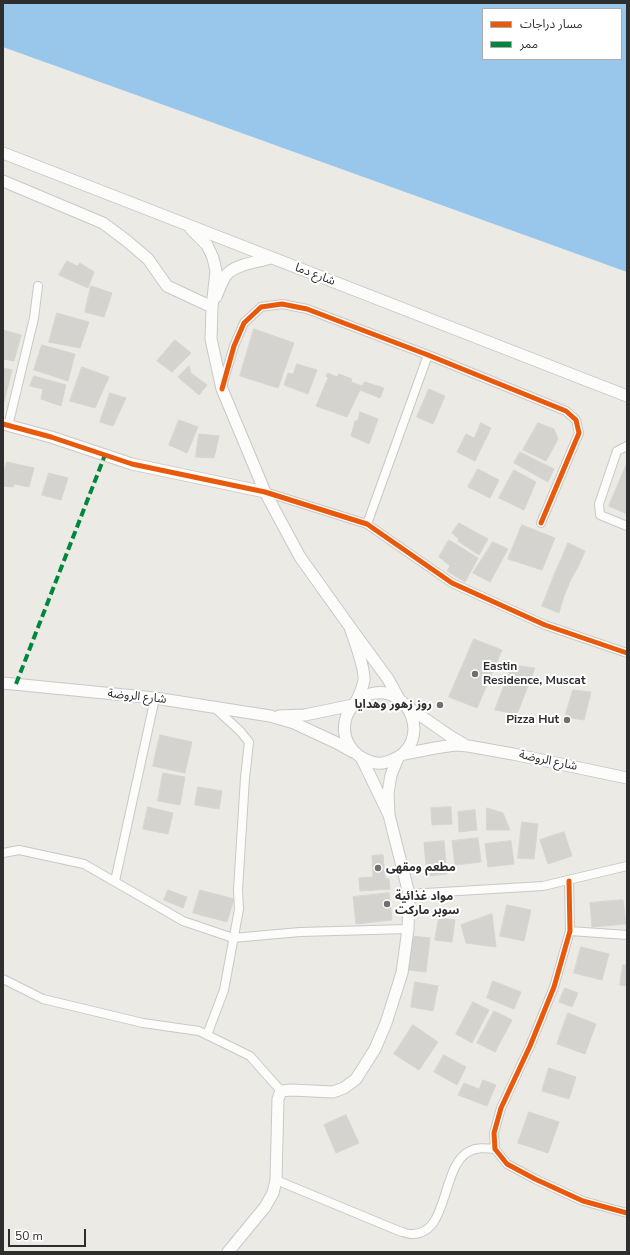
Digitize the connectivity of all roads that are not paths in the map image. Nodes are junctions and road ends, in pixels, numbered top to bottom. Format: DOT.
graph roads {
  1 [pos="3,154"];
  2 [pos="3,181"];
  3 [pos="188,226"];
  4 [pos="271,258"];
  5 [pos="38,286"];
  6 [pos="212,307"];
  7 [pos="428,355"];
  8 [pos="222,389"];
  9 [pos="627,396"];
  10 [pos="5,425"];
  11 [pos="627,446"];
  12 [pos="265,492"];
  13 [pos="541,523"];
  14 [pos="367,524"];
  15 [pos="627,526"];
  16 [pos="350,627"];
  17 [pos="627,653"];
  18 [pos="3,683"];
  19 [pos="155,698"];
  20 [pos="403,702"];
  21 [pos="354,704"];
  22 [pos="215,708"];
  23 [pos="270,716"];
  24 [pos="468,746"];
  25 [pos="358,756"];
  26 [pos="401,756"];
  27 [pos="627,778"];
  28 [pos="389,815"];
  29 [pos="3,853"];
  30 [pos="627,866"];
  31 [pos="115,881"];
  32 [pos="568,881"];
  33 [pos="409,894"];
  34 [pos="408,929"];
  35 [pos="570,931"];
  36 [pos="627,935"];
  37 [pos="233,938"];
  38 [pos="3,979"];
  39 [pos="207,1035"];
  40 [pos="281,1091"];
  41 [pos="495,1148"];
  42 [pos="276,1180"];
  43 [pos="627,1213"];
  44 [pos="228,1252"];
  1 -- 3 [label="street, شارع دما"];
  2 -- 6 [label="street"];
  3 -- 4 [label="street, شارع دما"];
  3 -- 6 [label="street"];
  4 -- 6 [label="street"];
  4 -- 9 [label="street, شارع دما"];
  5 -- 10 [label="street"];
  6 -- 8 [label="street"];
  7 -- 8 [label="street"];
  7 -- 13 [label="street"];
  7 -- 14 [label="street"];
  8 -- 12 [label="street"];
  10 -- 12 [label="street"];
  11 -- 15 [label="street"];
  12 -- 14 [label="street"];
  12 -- 16 [label="street"];
  14 -- 17 [label="street"];
  16 -- 20 [label="street"];
  16 -- 21 [label="street"];
  18 -- 19 [label="street, شارع الروضة"];
  19 -- 22 [label="street, شارع الروضة"];
  19 -- 31 [label="street"];
  20 -- 21 [label="street"];
  20 -- 24 [label="street, شارع الروضة"];
  20 -- 26 [label="street"];
  21 -- 23 [label="street, شارع الروضة"];
  21 -- 25 [label="street"];
  22 -- 23 [label="street, شارع الروضة"];
  22 -- 37 [label="street"];
  23 -- 25 [label="street, شارع الروضة"];
  24 -- 26 [label="street, شارع الروضة"];
  24 -- 27 [label="street, شارع الروضة"];
  25 -- 26 [label="street"];
  25 -- 28 [label="street"];
  26 -- 28 [label="street"];
  28 -- 33 [label="street"];
  29 -- 31 [label="street"];
  30 -- 32 [label="street"];
  31 -- 37 [label="street"];
  32 -- 33 [label="street"];
  32 -- 35 [label="street"];
  33 -- 34 [label="street"];
  34 -- 37 [label="street"];
  34 -- 40 [label="street"];
  35 -- 36 [label="street"];
  35 -- 41 [label="street"];
  37 -- 39 [label="street"];
  38 -- 39 [label="street"];
  39 -- 40 [label="street"];
  40 -- 42 [label="street"];
  41 -- 42 [label="street"];
  41 -- 43 [label="street"];
  42 -- 44 [label="street"];
}
